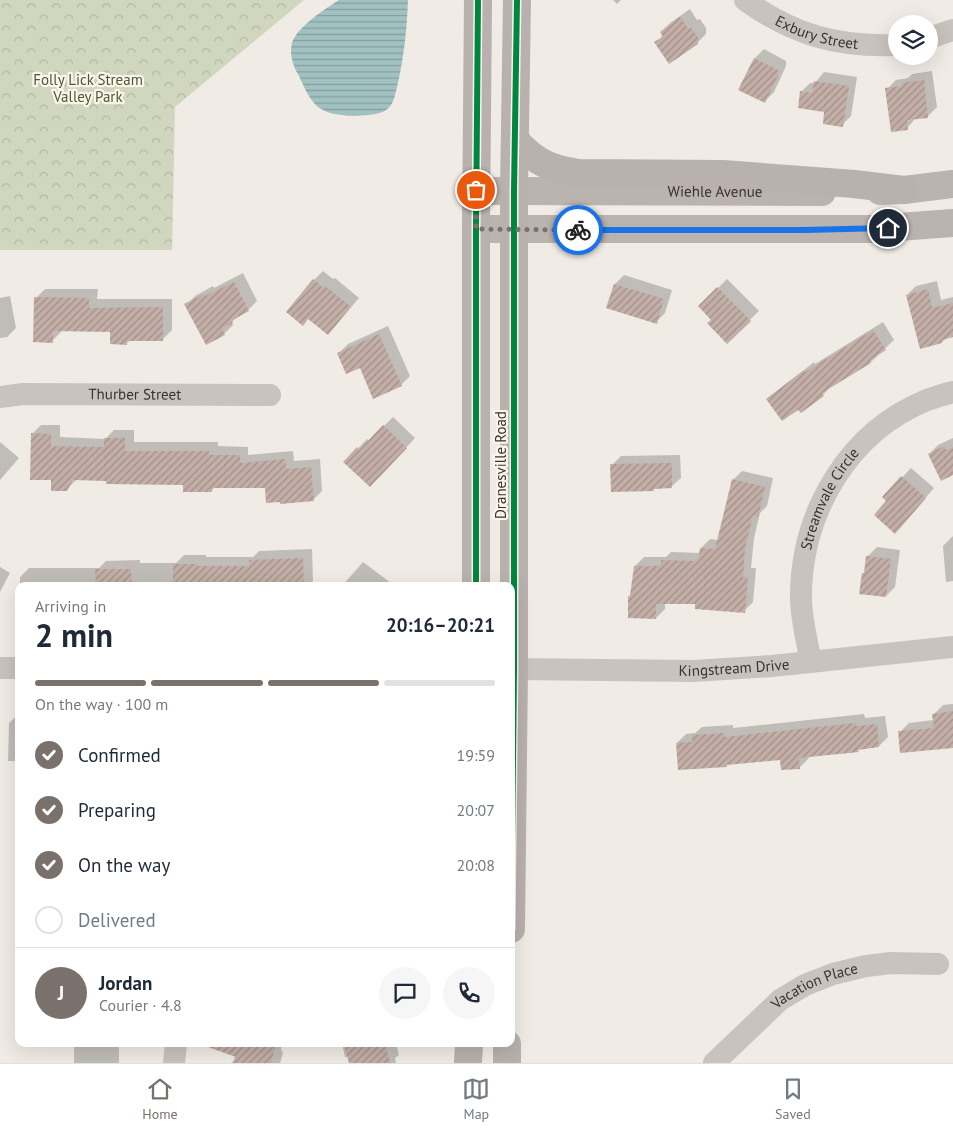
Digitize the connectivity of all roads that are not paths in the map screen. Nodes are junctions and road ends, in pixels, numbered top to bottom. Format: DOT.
graph roads {
  1 [pos="478,0"];
  2 [pos="517,0"];
  3 [pos="745,0"];
  4 [pos="953,30"];
  5 [pos="938,35"];
  6 [pos="888,45"];
  7 [pos="515,140"];
  8 [pos="953,184"];
  9 [pos="476,190"];
  10 [pos="904,190"];
  11 [pos="514,191"];
  12 [pos="953,223"];
  13 [pos="476,229"];
  14 [pos="515,230"];
  15 [pos="953,392"];
  16 [pos="270,395"];
  17 [pos="0,397"];
  18 [pos="476,582"];
  19 [pos="514,582"];
  20 [pos="953,647"];
  21 [pos="811,662"];
  22 [pos="0,668"];
  23 [pos="15,668"];
  24 [pos="515,669"];
  25 [pos="938,964"];
  26 [pos="176,1047"];
  27 [pos="469,1047"];
  28 [pos="507,1047"];
  29 [pos="174,1063"];
  30 [pos="468,1063"];
  31 [pos="506,1063"];
  32 [pos="714,1063"];
  1 -- 9 [label="main road, Dranesville Road"];
  2 -- 7 [label="main road, Dranesville Road"];
  3 -- 6 [label="street, Exbury Street"];
  4 -- 5 [label="street"];
  7 -- 10 [label="main road"];
  7 -- 11 [label="main road, Dranesville Road"];
  8 -- 10 [label="main road, Wiehle Avenue"];
  9 -- 11 [label="main road, Wiehle Avenue"];
  9 -- 13 [label="main road, Dranesville Road"];
  10 -- 11 [label="main road, Wiehle Avenue"];
  11 -- 14 [label="main road, Dranesville Road"];
  12 -- 14 [label="main road"];
  13 -- 14 [label="main road"];
  13 -- 18 [label="main road, Dranesville Road"];
  14 -- 19 [label="main road, Dranesville Road"];
  15 -- 21 [label="street, Streamvale Circle"];
  16 -- 17 [label="street, Thurber Street"];
  20 -- 21 [label="street, Kingstream Drive"];
  21 -- 24 [label="street, Kingstream Drive"];
  22 -- 23 [label="street"];
  25 -- 32 [label="street, Vacation Place"];
  26 -- 29 [label="street"];
  27 -- 30 [label="main road"];
  28 -- 31 [label="main road"];
}
